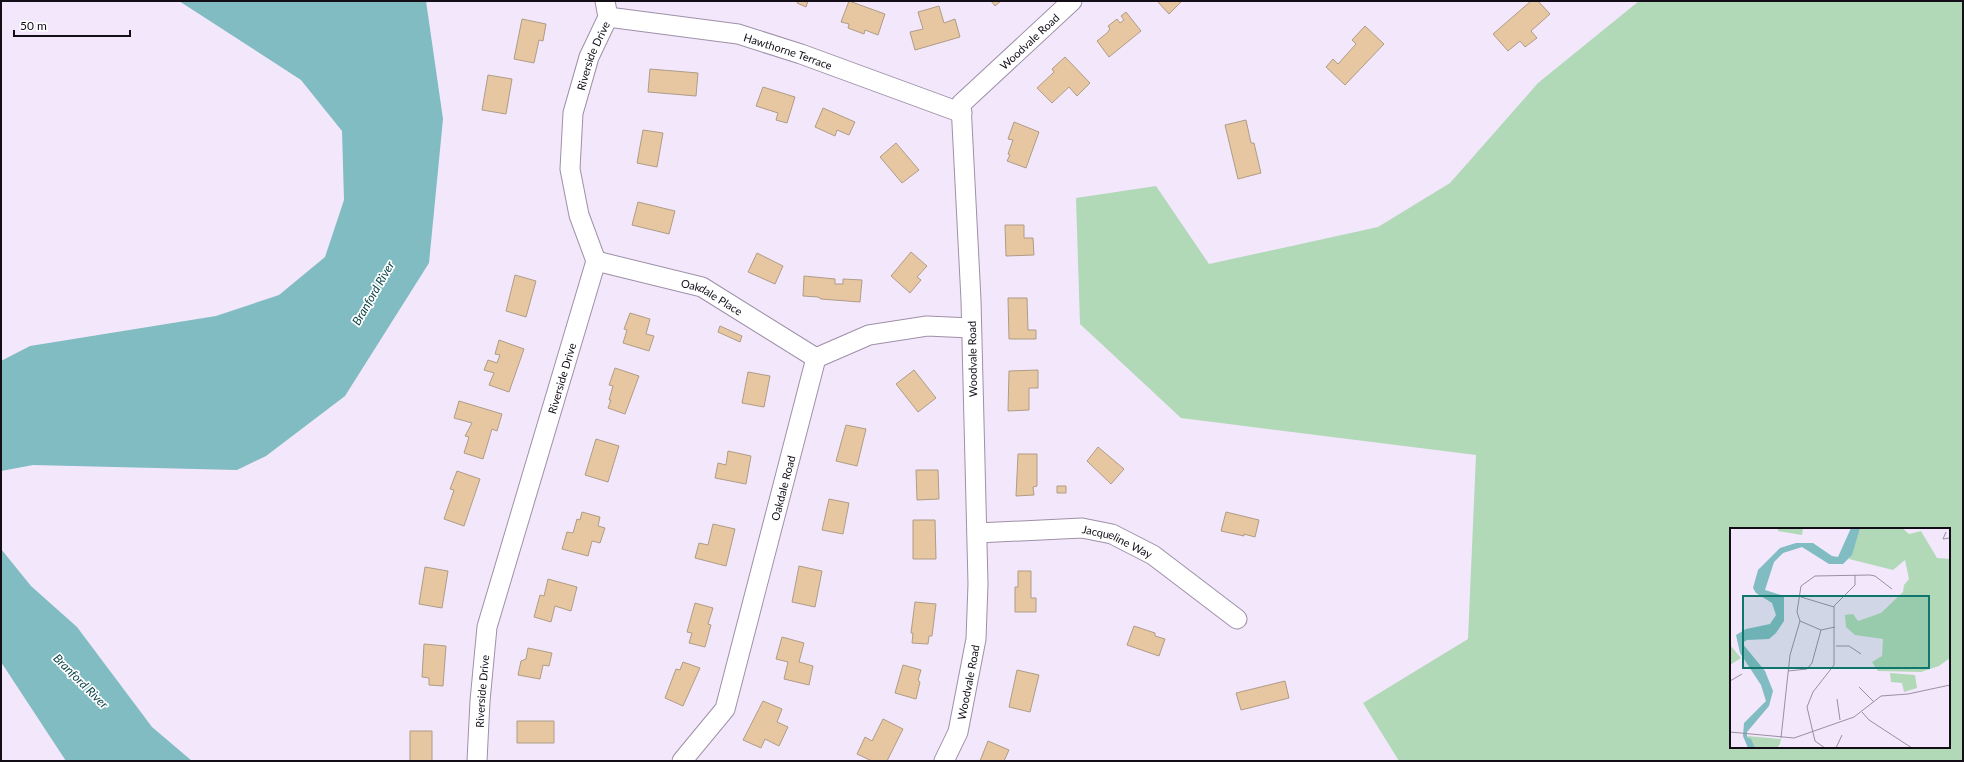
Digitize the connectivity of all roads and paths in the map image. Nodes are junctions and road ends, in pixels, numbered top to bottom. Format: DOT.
graph roads {
  1 [pos="1072,1"];
  2 [pos="606,9"];
  3 [pos="962,113"];
  4 [pos="596,262"];
  5 [pos="971,328"];
  6 [pos="816,358"];
  7 [pos="977,533"];
  8 [pos="1237,619"];
  9 [pos="477,761"];
  10 [pos="682,761"];
  11 [pos="944,761"];
  1 -- 3 [label="street, Woodvale Road"];
  2 -- 3 [label="street, Hawthorne Terrace"];
  2 -- 4 [label="street, Riverside Drive"];
  3 -- 5 [label="street, Woodvale Road"];
  4 -- 6 [label="street, Oakdale Place"];
  4 -- 9 [label="street, Riverside Drive"];
  5 -- 6 [label="street"];
  5 -- 7 [label="street, Woodvale Road"];
  6 -- 10 [label="street, Oakdale Road"];
  7 -- 8 [label="street, Jacqueline Way"];
  7 -- 11 [label="street, Woodvale Road"];
}
